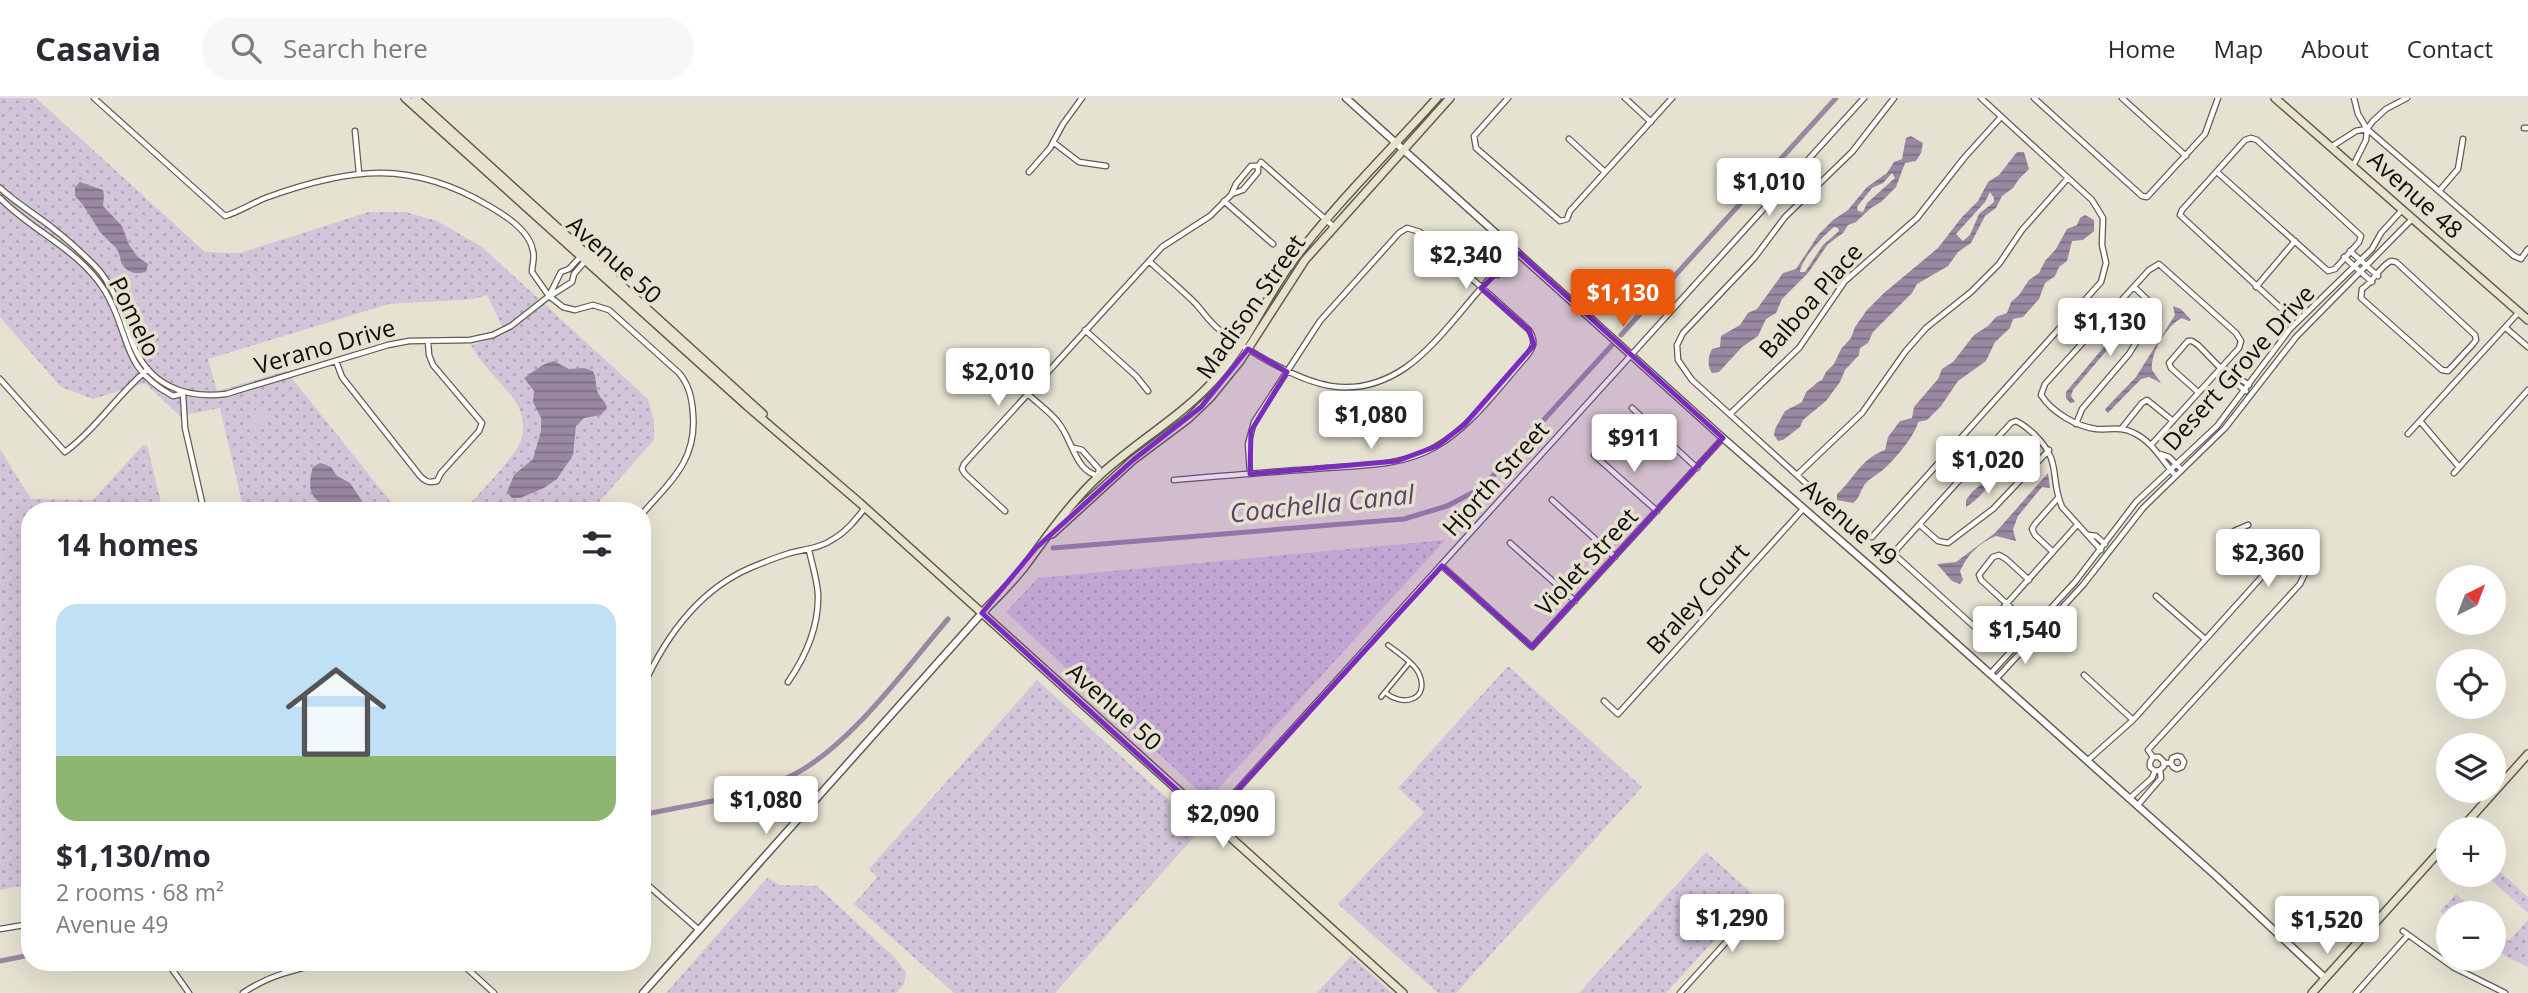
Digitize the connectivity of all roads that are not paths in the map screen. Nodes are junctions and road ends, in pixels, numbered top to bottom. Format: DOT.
graph roads {
  1 [pos="94,98"];
  2 [pos="405,98"];
  3 [pos="415,98"];
  4 [pos="1082,98"];
  5 [pos="1346,98"];
  6 [pos="1437,98"];
  7 [pos="1450,98"];
  8 [pos="1508,98"];
  9 [pos="1625,98"];
  10 [pos="1672,98"];
  11 [pos="1864,98"];
  12 [pos="1894,98"];
  13 [pos="1981,98"];
  14 [pos="2034,98"];
  15 [pos="2122,98"];
  16 [pos="2224,98"];
  17 [pos="2275,98"];
  18 [pos="2354,98"];
  19 [pos="2407,98"];
  20 [pos="2216,99"];
  21 [pos="2001,117"];
  22 [pos="1651,122"];
  23 [pos="2367,129"];
  24 [pos="355,131"];
  25 [pos="1569,139"];
  26 [pos="2463,139"];
  27 [pos="1054,142"];
  28 [pos="1397,143"];
  29 [pos="2331,147"];
  30 [pos="1404,149"];
  31 [pos="2186,156"];
  32 [pos="1260,164"];
  33 [pos="1106,166"];
  34 [pos="2353,166"];
  35 [pos="1029,172"];
  36 [pos="1605,172"];
  37 [pos="2217,172"];
  38 [pos="359,173"];
  39 [pos="2068,178"];
  40 [pos="0,187"];
  41 [pos="2440,190"];
  42 [pos="1232,194"];
  43 [pos="0,198"];
  44 [pos="1224,201"];
  45 [pos="2402,210"];
  46 [pos="2412,219"];
  47 [pos="1330,223"];
  48 [pos="2295,242"];
  49 [pos="1273,244"];
  50 [pos="1512,247"];
  51 [pos="2372,249"];
  52 [pos="2528,249"];
  53 [pos="2350,251"];
  54 [pos="1519,253"];
  55 [pos="2378,255"];
  56 [pos="585,256"];
  57 [pos="2344,257"];
  58 [pos="1149,261"];
  59 [pos="1499,261"];
  60 [pos="2361,261"];
  61 [pos="2366,266"];
  62 [pos="1506,267"];
  63 [pos="2355,267"];
  64 [pos="2361,272"];
  65 [pos="1493,275"];
  66 [pos="2378,276"];
  67 [pos="2372,282"];
  68 [pos="2134,287"];
  69 [pos="2256,287"];
  70 [pos="1481,288"];
  71 [pos="548,295"];
  72 [pos="2285,312"];
  73 [pos="2519,312"];
  74 [pos="2528,320"];
  75 [pos="2505,328"];
  76 [pos="1085,330"];
  77 [pos="428,341"];
  78 [pos="1245,347"];
  79 [pos="2528,347"];
  80 [pos="1630,354"];
  81 [pos="336,361"];
  82 [pos="2221,366"];
  83 [pos="148,369"];
  84 [pos="1287,372"];
  85 [pos="142,374"];
  86 [pos="0,379"];
  87 [pos="2248,384"];
  88 [pos="2528,390"];
  89 [pos="1149,391"];
  90 [pos="2244,391"];
  91 [pos="2254,391"];
  92 [pos="2198,392"];
  93 [pos="183,394"];
  94 [pos="1028,394"];
  95 [pos="1632,408"];
  96 [pos="1730,414"];
  97 [pos="2173,421"];
  98 [pos="2420,421"];
  99 [pos="2076,424"];
  100 [pos="2122,429"];
  101 [pos="2408,434"];
  102 [pos="1723,438"];
  103 [pos="2151,445"];
  104 [pos="1075,448"];
  105 [pos="2049,450"];
  106 [pos="2159,453"];
  107 [pos="1594,455"];
  108 [pos="1090,460"];
  109 [pos="2176,464"];
  110 [pos="1083,467"];
  111 [pos="2459,467"];
  112 [pos="1697,468"];
  113 [pos="2170,470"];
  114 [pos="2182,470"];
  115 [pos="2454,473"];
  116 [pos="1250,474"];
  117 [pos="1098,475"];
  118 [pos="1797,475"];
  119 [pos="2176,476"];
  120 [pos="1174,480"];
  121 [pos="2059,498"];
  122 [pos="1552,500"];
  123 [pos="202,502"];
  124 [pos="651,503"];
  125 [pos="866,508"];
  126 [pos="1804,508"];
  127 [pos="1005,511"];
  128 [pos="1657,511"];
  129 [pos="1920,525"];
  130 [pos="2077,525"];
  131 [pos="2248,525"];
  132 [pos="2241,529"];
  133 [pos="2234,531"];
  134 [pos="2088,534"];
  135 [pos="1510,543"];
  136 [pos="2104,543"];
  137 [pos="1036,548"];
  138 [pos="2110,548"];
  139 [pos="2100,549"];
  140 [pos="809,550"];
  141 [pos="2053,552"];
  142 [pos="2106,554"];
  143 [pos="1615,557"];
  144 [pos="2309,565"];
  145 [pos="1442,566"];
  146 [pos="2029,580"];
  147 [pos="2156,596"];
  148 [pos="1575,601"];
  149 [pos="2007,604"];
  150 [pos="982,613"];
  151 [pos="2019,615"];
  152 [pos="2035,624"];
  153 [pos="2040,629"];
  154 [pos="2030,630"];
  155 [pos="2035,635"];
  156 [pos="2205,639"];
  157 [pos="1388,645"];
  158 [pos="1409,663"];
  159 [pos="651,669"];
  160 [pos="2084,675"];
  161 [pos="1993,677"];
  162 [pos="788,681"];
  163 [pos="1385,692"];
  164 [pos="1381,697"];
  165 [pos="1604,701"];
  166 [pos="2133,720"];
  167 [pos="2527,756"];
  168 [pos="2153,757"];
  169 [pos="2087,761"];
  170 [pos="2171,762"];
  171 [pos="2164,763"];
  172 [pos="2157,771"];
  173 [pos="2129,799"];
  174 [pos="2137,806"];
  175 [pos="2472,817"];
  176 [pos="1210,820"];
  177 [pos="2436,855"];
  178 [pos="651,888"];
  179 [pos="1765,899"];
  180 [pos="21,926"];
  181 [pos="0,929"];
  182 [pos="699,930"];
  183 [pos="2403,930"];
  184 [pos="2408,935"];
  185 [pos="173,971"];
  186 [pos="291,971"];
  187 [pos="470,971"];
  188 [pos="2325,978"];
  189 [pos="2501,992"];
  190 [pos="189,993"];
  191 [pos="243,993"];
  192 [pos="494,993"];
  193 [pos="643,993"];
  194 [pos="1403,993"];
  195 [pos="1680,993"];
  196 [pos="2312,993"];
  197 [pos="2356,993"];
  1 -- 38 [label="street"];
  2 -- 56 [label="main road, Avenue 50"];
  3 -- 56 [label="main road, Avenue 50"];
  4 -- 27 [label="street"];
  5 -- 28 [label="street, Avenue 49"];
  6 -- 28 [label="main road, Madison Street"];
  7 -- 30 [label="main road, Madison Street"];
  8 -- 36 [label="street"];
  9 -- 22 [label="street"];
  10 -- 22 [label="street"];
  11 -- 80 [label="street, Hjorth Street"];
  12 -- 96 [label="street"];
  13 -- 21 [label="street"];
  14 -- 31 [label="street"];
  15 -- 31 [label="street"];
  16 -- 20 [label="street"];
  17 -- 29 [label="main road, Avenue 48"];
  18 -- 23 [label="street"];
  19 -- 23 [label="street"];
  20 -- 31 [label="street"];
  21 -- 39 [label="street"];
  21 -- 96 [label="street, Balboa Place"];
  22 -- 36 [label="street"];
  23 -- 29 [label="street"];
  23 -- 34 [label="street"];
  23 -- 41 [label="street"];
  24 -- 38 [label="street"];
  25 -- 36 [label="street"];
  26 -- 41 [label="street"];
  27 -- 33 [label="street"];
  27 -- 35 [label="street"];
  28 -- 30 [label="street, Avenue 49"];
  28 -- 47 [label="main road, Madison Street"];
  29 -- 34 [label="main road, Avenue 48"];
  30 -- 47 [label="main road, Madison Street"];
  30 -- 50 [label="street, Avenue 49"];
  32 -- 42 [label="street"];
  32 -- 42 [label="street"];
  32 -- 47 [label="street"];
  34 -- 45 [label="main road, Avenue 48"];
  37 -- 48 [label="street"];
  37 -- 53 [label="street"];
  37 -- 69 [label="street"];
  38 -- 71 [label="street"];
  39 -- 118 [label="street"];
  39 -- 118 [label="street"];
  40 -- 83 [label="street, Pomelo"];
  41 -- 52 [label="street"];
  42 -- 44 [label="street"];
  43 -- 85 [label="street, Pomelo"];
  44 -- 49 [label="street"];
  44 -- 58 [label="street"];
  45 -- 46 [label="main road, Avenue 48"];
  45 -- 51 [label="street, Desert Grove Drive"];
  46 -- 55 [label="street, Desert Grove Drive"];
  46 -- 73 [label="main road, Avenue 48"];
  47 -- 78 [label="main road, Madison Street"];
  48 -- 57 [label="street"];
  48 -- 69 [label="street"];
  50 -- 54 [label="street, Avenue 49"];
  50 -- 59 [label="street"];
  51 -- 55 [label="street"];
  51 -- 60 [label="street, Desert Grove Drive"];
  53 -- 57 [label="street"];
  53 -- 60 [label="street"];
  54 -- 62 [label="street"];
  54 -- 80 [label="street, Avenue 49"];
  55 -- 61 [label="street, Desert Grove Drive"];
  56 -- 71 [label="street, Verano Drive"];
  56 -- 71 [label="street, Verano Drive"];
  56 -- 125 [label="main road, Avenue 50"];
  57 -- 63 [label="street"];
  58 -- 76 [label="street"];
  58 -- 78 [label="street"];
  59 -- 62 [label="street"];
  59 -- 65 [label="street"];
  60 -- 61 [label="street"];
  60 -- 63 [label="street, Desert Grove Drive"];
  61 -- 64 [label="street, Desert Grove Drive"];
  61 -- 66 [label="street"];
  62 -- 65 [label="street"];
  63 -- 64 [label="street"];
  63 -- 87 [label="street, Desert Grove Drive"];
  64 -- 67 [label="street"];
  64 -- 91 [label="street, Desert Grove Drive"];
  65 -- 70 [label="street"];
  66 -- 67 [label="street"];
  66 -- 67 [label="street"];
  68 -- 82 [label="street"];
  68 -- 99 [label="street"];
  68 -- 99 [label="street"];
  69 -- 72 [label="street"];
  70 -- 84 [label="street"];
  70 -- 84 [label="street"];
  70 -- 116 [label="street"];
  71 -- 77 [label="street, Verano Drive"];
  71 -- 124 [label="street"];
  73 -- 74 [label="main road, Avenue 48"];
  73 -- 75 [label="street"];
  75 -- 79 [label="street"];
  75 -- 98 [label="street"];
  76 -- 89 [label="street"];
  76 -- 94 [label="street"];
  77 -- 81 [label="street, Verano Drive"];
  77 -- 81 [label="street"];
  78 -- 84 [label="street"];
  78 -- 117 [label="main road, Madison Street"];
  78 -- 137 [label="main road, Madison Street"];
  80 -- 102 [label="street, Avenue 49"];
  80 -- 145 [label="street, Hjorth Street"];
  81 -- 93 [label="street, Verano Drive"];
  82 -- 87 [label="street"];
  82 -- 90 [label="street"];
  82 -- 92 [label="street"];
  82 -- 92 [label="street"];
  83 -- 85 [label="street"];
  83 -- 93 [label="street, Pomelo"];
  84 -- 116 [label="street"];
  85 -- 86 [label="street"];
  85 -- 93 [label="street, Pomelo"];
  87 -- 90 [label="street, Desert Grove Drive"];
  87 -- 91 [label="street"];
  88 -- 111 [label="street"];
  90 -- 91 [label="street"];
  90 -- 109 [label="street, Desert Grove Drive"];
  91 -- 114 [label="street, Desert Grove Drive"];
  92 -- 97 [label="street"];
  93 -- 123 [label="street"];
  94 -- 104 [label="street"];
  94 -- 127 [label="street"];
  95 -- 112 [label="street"];
  96 -- 118 [label="street"];
  97 -- 100 [label="street"];
  97 -- 103 [label="street"];
  98 -- 101 [label="street"];
  98 -- 111 [label="street"];
  99 -- 100 [label="street"];
  100 -- 103 [label="street"];
  102 -- 112 [label="street, Violet Street"];
  102 -- 126 [label="street, Avenue 49"];
  103 -- 106 [label="street"];
  104 -- 108 [label="street"];
  104 -- 110 [label="street"];
  105 -- 121 [label="street"];
  105 -- 129 [label="street"];
  105 -- 129 [label="street"];
  106 -- 109 [label="street"];
  106 -- 113 [label="street"];
  107 -- 128 [label="street"];
  108 -- 110 [label="street"];
  108 -- 117 [label="street"];
  109 -- 113 [label="street, Desert Grove Drive"];
  109 -- 114 [label="street"];
  110 -- 117 [label="street"];
  111 -- 115 [label="street"];
  112 -- 128 [label="street, Violet Street"];
  113 -- 119 [label="street"];
  113 -- 136 [label="street, Desert Grove Drive"];
  114 -- 119 [label="street, Desert Grove Drive"];
  116 -- 120 [label="street"];
  117 -- 137 [label="main road, Madison Street"];
  119 -- 138 [label="street, Desert Grove Drive"];
  121 -- 130 [label="street"];
  121 -- 141 [label="street"];
  122 -- 143 [label="street"];
  125 -- 140 [label="street"];
  125 -- 150 [label="main road, Avenue 50"];
  126 -- 161 [label="street, Avenue 49"];
  126 -- 165 [label="street, Braley Court"];
  128 -- 143 [label="street, Violet Street"];
  129 -- 149 [label="street"];
  130 -- 134 [label="street"];
  130 -- 141 [label="street"];
  131 -- 132 [label="street"];
  132 -- 133 [label="street"];
  132 -- 156 [label="street"];
  134 -- 136 [label="street"];
  134 -- 139 [label="street"];
  135 -- 148 [label="street"];
  136 -- 138 [label="street"];
  136 -- 139 [label="street, Desert Grove Drive"];
  137 -- 150 [label="main road, Madison Street"];
  138 -- 142 [label="street, Desert Grove Drive"];
  139 -- 142 [label="street"];
  139 -- 152 [label="street, Desert Grove Drive"];
  140 -- 159 [label="street"];
  140 -- 162 [label="street"];
  141 -- 146 [label="street"];
  142 -- 153 [label="street, Desert Grove Drive"];
  143 -- 148 [label="street, Violet Street"];
  144 -- 168 [label="street"];
  145 -- 148 [label="street, Violet Street"];
  145 -- 176 [label="street, Hjorth Street"];
  146 -- 149 [label="street"];
  146 -- 149 [label="street"];
  147 -- 156 [label="street"];
  149 -- 151 [label="street"];
  150 -- 176 [label="main road, Avenue 50"];
  150 -- 182 [label="street, Madison Street"];
  151 -- 152 [label="street"];
  151 -- 154 [label="street"];
  152 -- 153 [label="street"];
  152 -- 154 [label="street, Desert Grove Drive"];
  153 -- 155 [label="street, Desert Grove Drive"];
  154 -- 155 [label="street"];
  154 -- 161 [label="street, Desert Grove Drive"];
  155 -- 161 [label="street, Desert Grove Drive"];
  156 -- 166 [label="street"];
  157 -- 158 [label="street"];
  158 -- 163 [label="street"];
  158 -- 163 [label="street"];
  160 -- 166 [label="street"];
  161 -- 169 [label="street, Avenue 49"];
  163 -- 164 [label="street"];
  166 -- 169 [label="street"];
  167 -- 175 [label="main road"];
  168 -- 171 [label="street"];
  168 -- 172 [label="street"];
  169 -- 173 [label="street, Avenue 49"];
  170 -- 171 [label="street"];
  171 -- 172 [label="street"];
  172 -- 173 [label="street"];
  172 -- 174 [label="street"];
  173 -- 174 [label="street, Avenue 49"];
  174 -- 188 [label="street, Avenue 49"];
  176 -- 194 [label="main road, Avenue 50"];
  177 -- 188 [label="main road"];
  178 -- 182 [label="street"];
  179 -- 195 [label="street"];
  180 -- 181 [label="street"];
  182 -- 193 [label="street, Madison Street"];
  183 -- 184 [label="street"];
  184 -- 189 [label="street"];
  184 -- 197 [label="street"];
  185 -- 190 [label="street"];
  186 -- 191 [label="street"];
  187 -- 192 [label="street"];
  188 -- 196 [label="main road"];
}
